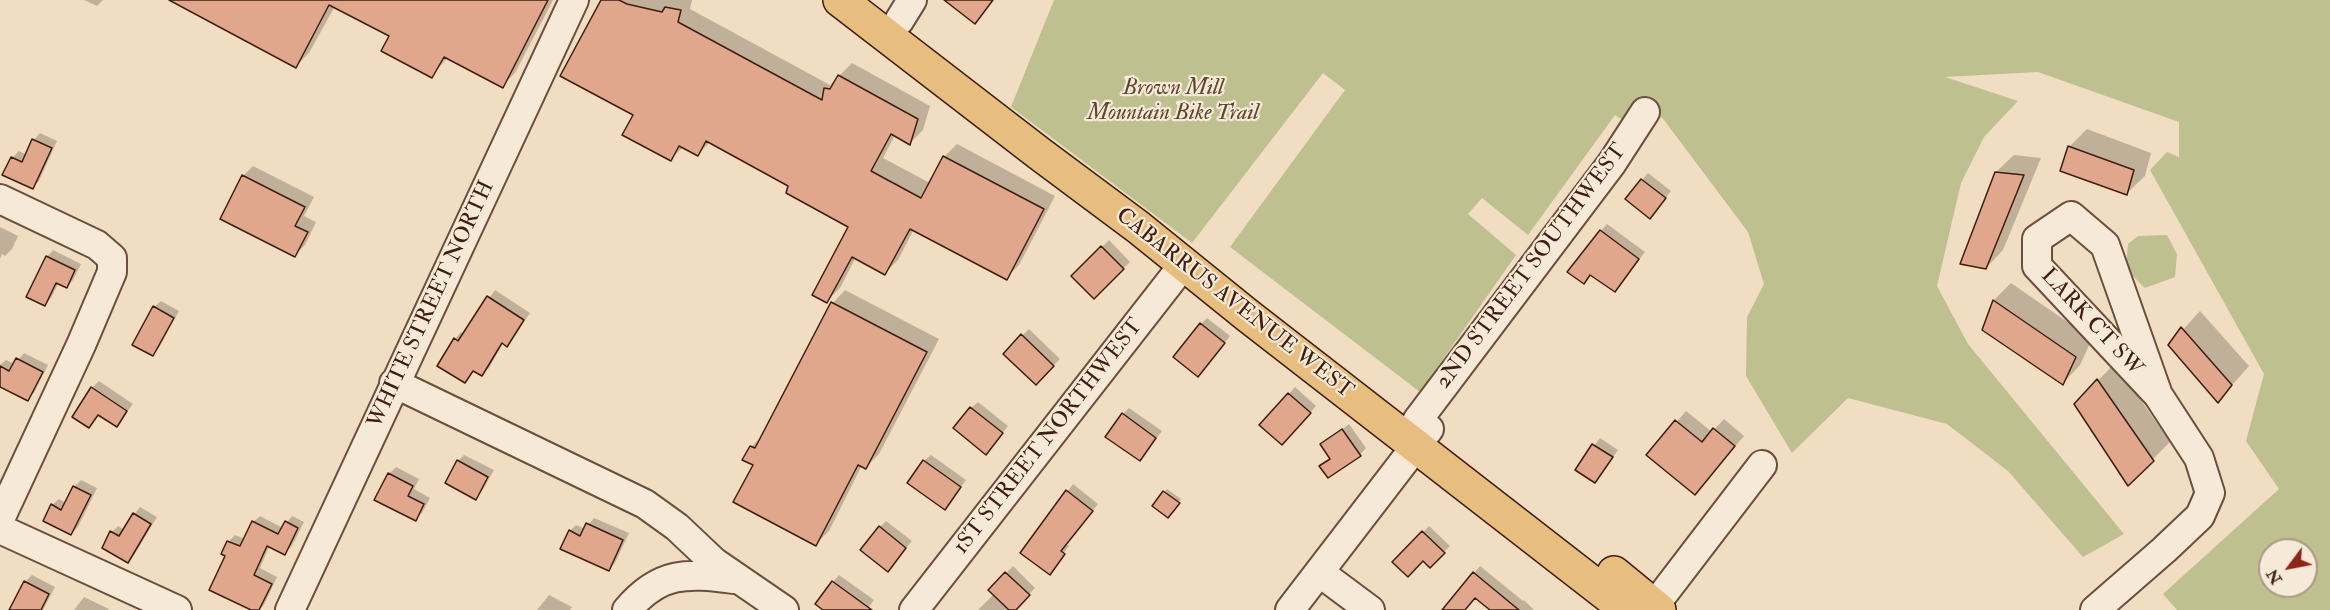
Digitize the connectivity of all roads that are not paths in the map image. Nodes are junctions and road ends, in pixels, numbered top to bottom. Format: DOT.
graph roads {
  1 [pos="573,0"];
  2 [pos="840,0"];
  3 [pos="872,0"];
  4 [pos="905,10"];
  5 [pos="1646,112"];
  6 [pos="0,200"];
  7 [pos="1184,264"];
  8 [pos="394,383"];
  9 [pos="2158,395"];
  10 [pos="1421,432"];
  11 [pos="1762,465"];
  12 [pos="0,519"];
  13 [pos="0,529"];
  14 [pos="702,563"];
  15 [pos="1319,572"];
  16 [pos="1647,609"];
  17 [pos="177,610"];
  18 [pos="290,610"];
  19 [pos="627,610"];
  20 [pos="784,610"];
  21 [pos="914,610"];
  22 [pos="1290,610"];
  23 [pos="1370,610"];
  24 [pos="2095,610"];
  1 -- 8 [label="street, WHITE STREET NORTH"];
  2 -- 7 [label="main road, CABARRUS AVENUE WEST"];
  3 -- 4 [label="main road, CABARRUS AVENUE WEST"];
  4 -- 10 [label="main road, CABARRUS AVENUE WEST"];
  5 -- 10 [label="street, 2ND STREET SOUTHWEST"];
  6 -- 12 [label="street"];
  7 -- 10 [label="main road, CABARRUS AVENUE WEST"];
  7 -- 21 [label="street, 1ST STREET NORTHWEST"];
  8 -- 14 [label="street"];
  8 -- 18 [label="street, WHITE STREET NORTH"];
  9 -- 9 [label="street, LARK CT SW"];
  9 -- 24 [label="street, LARK CT SW"];
  10 -- 15 [label="street, 2ND STREET SOUTHWEST"];
  10 -- 16 [label="main road, CABARRUS AVENUE WEST"];
  10 -- 16 [label="main road, CABARRUS AVENUE WEST"];
  11 -- 16 [label="street"];
  13 -- 17 [label="street"];
  14 -- 19 [label="street"];
  14 -- 20 [label="street"];
  15 -- 22 [label="street, 2ND STREET SOUTHWEST"];
  15 -- 23 [label="street"];
}
